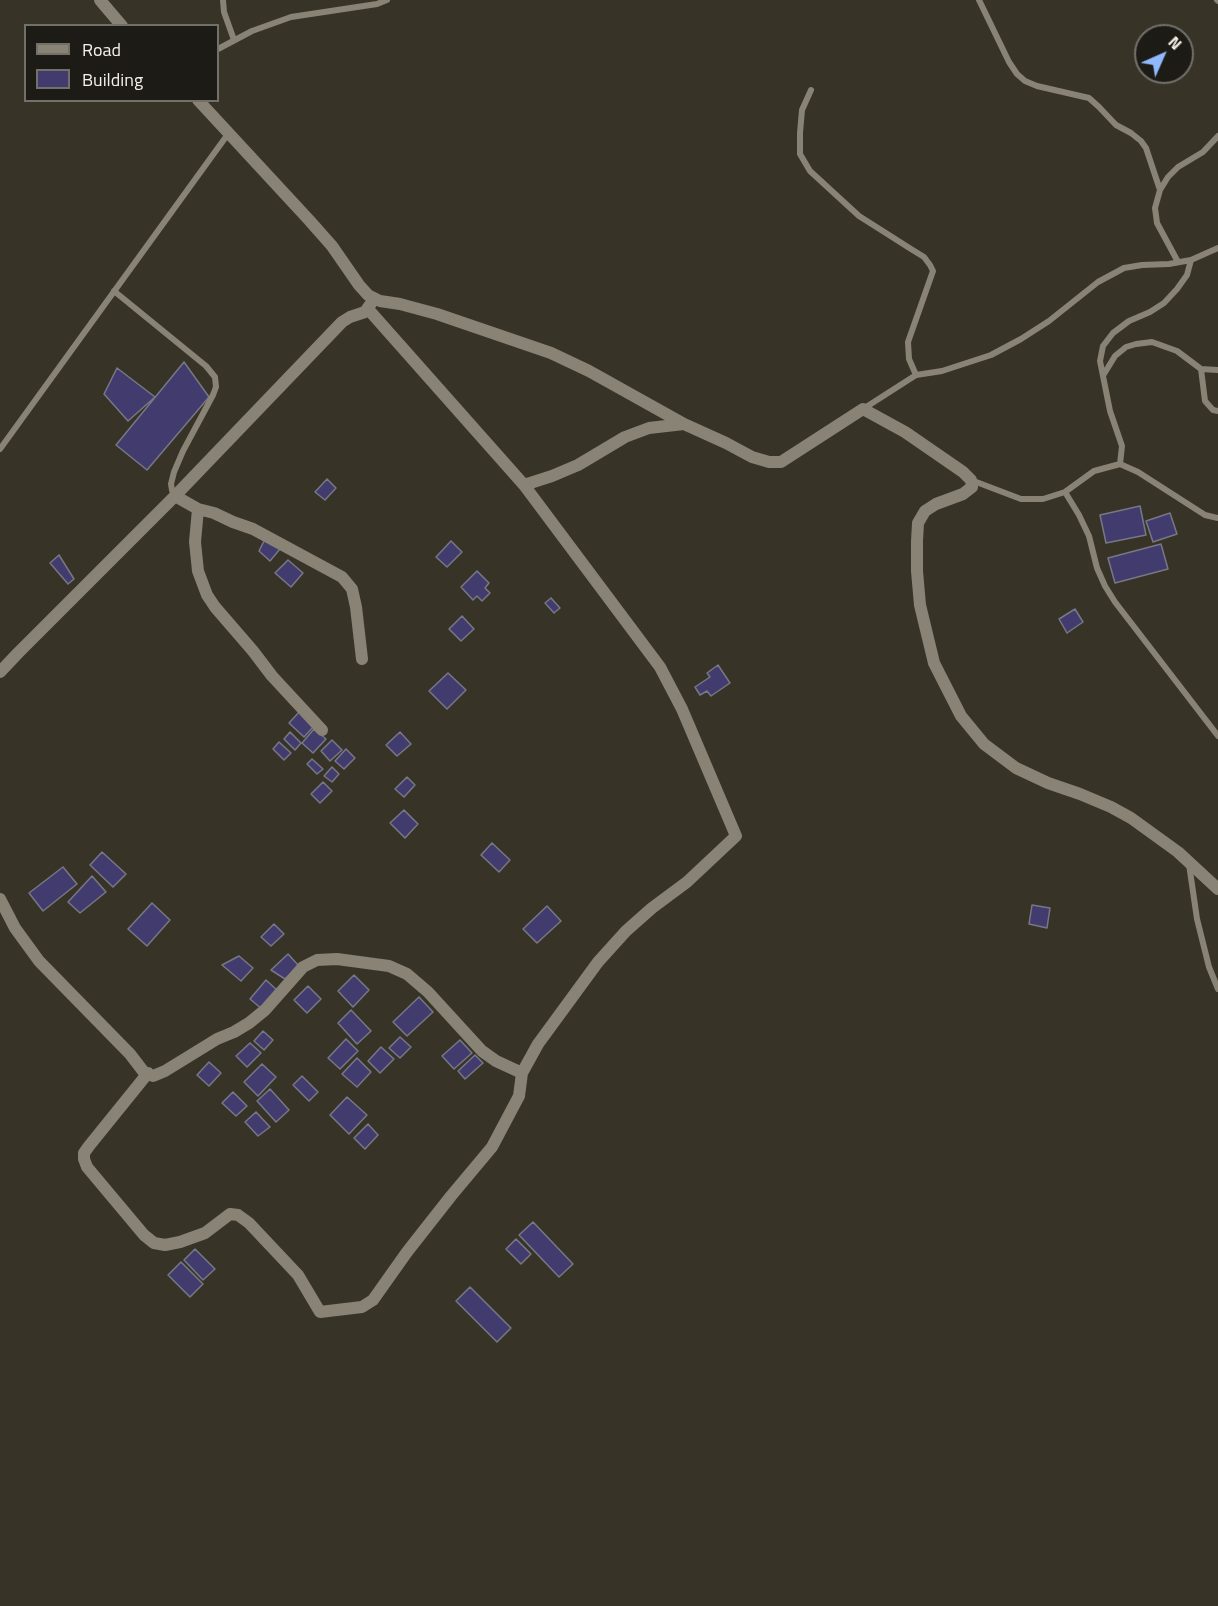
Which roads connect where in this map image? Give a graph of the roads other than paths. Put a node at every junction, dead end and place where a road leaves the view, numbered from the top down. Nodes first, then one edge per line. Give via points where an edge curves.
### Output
1 (100, 0) edge
2 (223, 0) edge
3 (387, 0) edge
4 (979, 0) edge
5 (120, 24) edge
6 (234, 40) junction
7 (219, 48) edge
8 (811, 90) dead end
9 (200, 102) edge
10 (228, 134) junction
11 (1218, 136) edge
12 (1161, 190) junction
13 (1218, 248) edge
14 (1191, 260) junction
15 (1178, 262) junction
16 (114, 291) junction
17 (371, 303) junction
18 (1201, 369) junction
19 (1218, 370) edge
20 (1104, 374) junction
21 (916, 375) junction
22 (863, 409) junction
23 (1218, 411) edge
24 (684, 424) junction
25 (0, 449) edge
26 (1120, 464) junction
27 (971, 480) junction
28 (524, 485) junction
29 (1065, 492) junction
30 (175, 496) junction
31 (198, 508) junction
32 (1218, 518) edge
33 (362, 659) dead end
34 (0, 672) edge
35 (322, 730) dead end
36 (1218, 736) edge
37 (1188, 861) junction
38 (1218, 889) edge
39 (0, 899) edge
40 (1218, 989) edge
41 (148, 1073) junction
42 (522, 1073) junction

1 - 5 street
2 - 6 lane
3 - 6 lane via 291,17
4 - 12 lane via 1017,74 1037,86 1089,98 1109,120 1146,148
6 - 7 lane
8 - 21 lane via 802,110 800,133 800,154 810,171 859,216 924,257 933,272 908,342 909,359
9 - 10 street
10 - 16 lane
10 - 17 street via 332,246
11 - 12 lane via 1203,152 1178,167
12 - 15 lane via 1155,208 1157,223
13 - 14 lane
14 - 15 lane
14 - 20 lane via 1187,275 1164,303 1130,321 1103,346
15 - 21 lane via 1124,268 1098,282 1049,321 991,355
16 - 25 lane
16 - 30 lane via 215,377 216,387 174,472 171,484
17 - 24 street via 400,304 437,314 550,353
17 - 28 street
17 - 30 street via 365,312 342,322
18 - 19 lane
18 - 20 lane via 1177,351 1152,342 1126,347
18 - 23 lane via 1205,401
20 - 26 lane via 1110,411 1122,447
21 - 22 lane
22 - 24 street via 781,462 752,457
22 - 27 street via 905,432
24 - 28 street via 649,428 625,437 578,465
26 - 29 lane via 1094,471
26 - 32 lane via 1205,515
27 - 29 lane via 1021,499 1043,499
27 - 37 street via 972,487 963,494 925,512 918,523 917,541 920,605 934,663 961,716 984,744 1016,768 1111,807
28 - 42 street via 660,667 736,836 626,931 598,962 554,1020
29 - 36 lane via 1089,536 1097,568 1110,594
30 - 31 street
30 - 34 street
31 - 33 street via 254,529 342,577 352,589
31 - 35 street via 198,571 207,594 272,676
37 - 38 street
37 - 40 lane via 1197,919
39 - 41 street via 39,961
41 - 42 street via 153,1076 165,1071 249,1023 303,967 317,960 337,959 389,966 407,974 482,1051
41 - 42 street via 84,1153 87,1167 154,1243 180,1242 204,1233 230,1214 238,1215 298,1275 320,1312 362,1307 373,1300 436,1214 492,1147 519,1096

